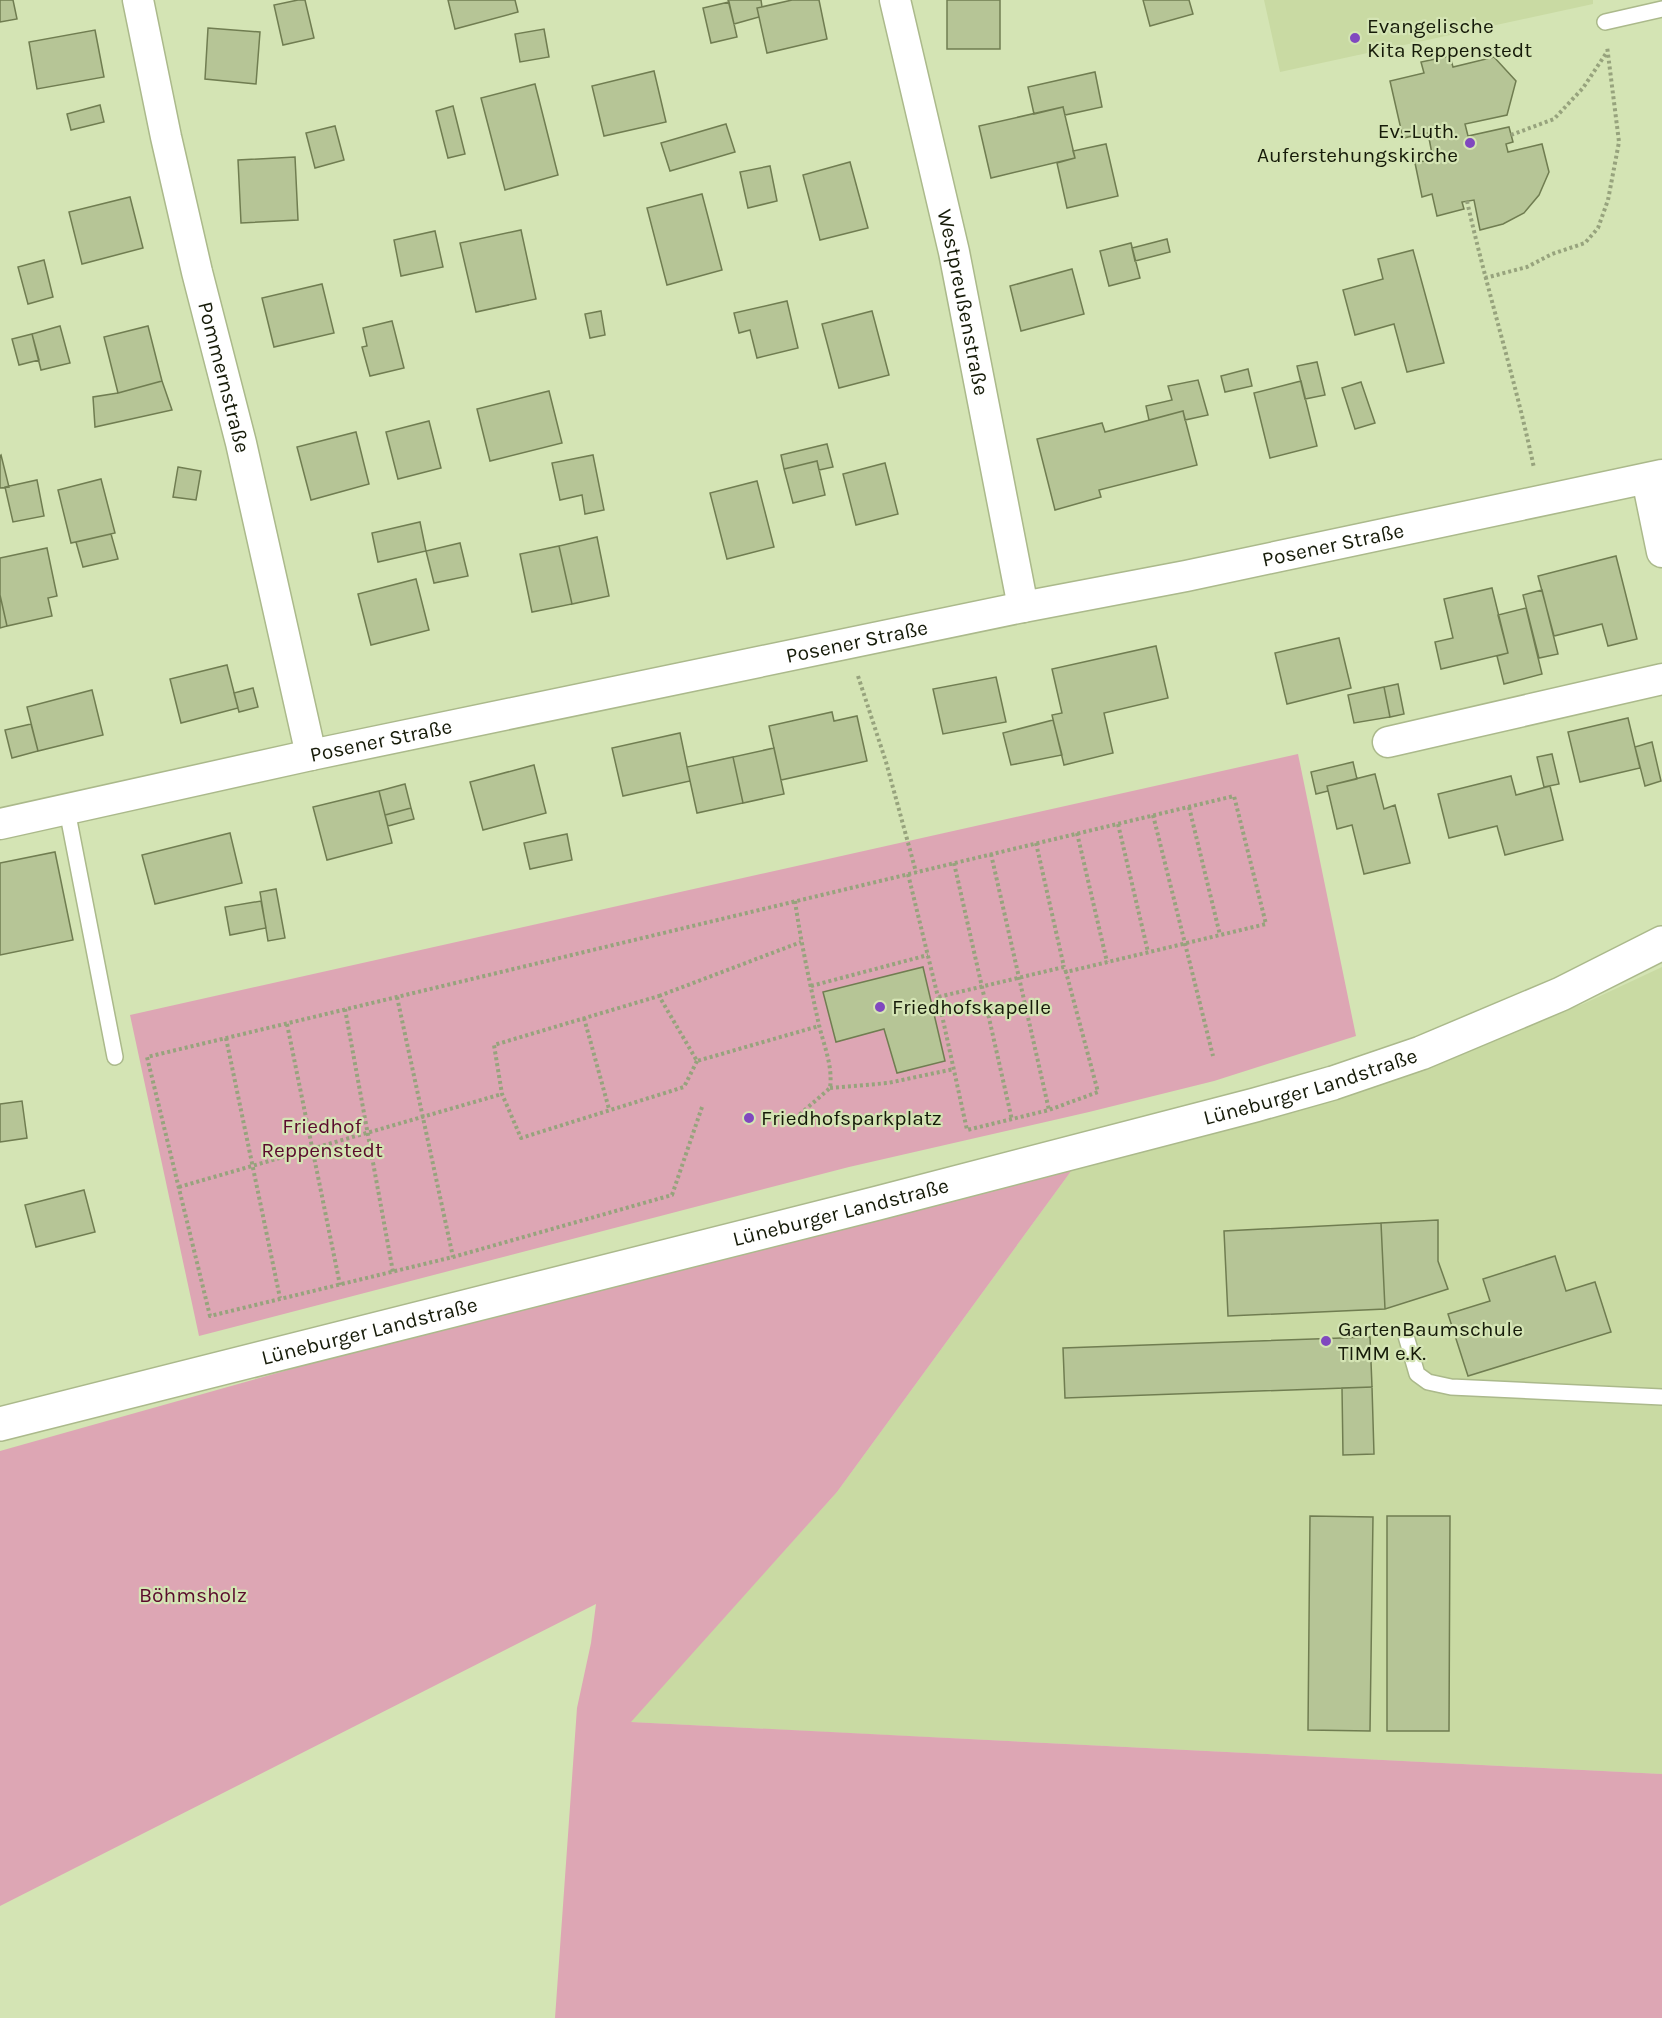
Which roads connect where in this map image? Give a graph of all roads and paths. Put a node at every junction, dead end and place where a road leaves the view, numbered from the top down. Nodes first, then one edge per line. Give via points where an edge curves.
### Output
1 (138, 0) edge
2 (895, 0) edge
3 (1662, 9) edge
4 (1605, 22) dead end
5 (1511, 135) dead end
6 (1467, 201) dead end
7 (1485, 278) junction
8 (1654, 477) edge
9 (1542, 502) junction
10 (1662, 552) edge
11 (1023, 607) junction
12 (847, 644) junction
13 (1662, 679) edge
14 (1388, 742) dead end
15 (311, 755) junction
16 (1190, 807) junction
17 (68, 810) junction
18 (1153, 815) junction
19 (0, 824) edge
20 (1118, 824) junction
21 (1077, 833) junction
22 (1036, 843) junction
23 (991, 854) junction
24 (954, 863) junction
25 (916, 872) junction
26 (908, 874) junction
27 (795, 902) junction
28 (1220, 935) junction
29 (801, 942) junction
30 (1186, 943) junction
31 (1662, 943) edge
32 (1148, 952) junction
33 (928, 955) junction
34 (1107, 962) junction
35 (1065, 969) junction
36 (1019, 978) junction
37 (812, 986) junction
38 (982, 986) junction
39 (659, 996) junction
40 (397, 997) junction
41 (938, 997) junction
42 (345, 1009) junction
43 (584, 1018) junction
44 (287, 1023) junction
45 (819, 1026) junction
46 (226, 1038) junction
47 (1213, 1056) dead end
48 (115, 1057) dead end
49 (697, 1061) junction
50 (954, 1069) junction
51 (830, 1088) junction
52 (502, 1094) junction
53 (702, 1107) dead end
54 (609, 1109) junction
55 (1049, 1110) junction
56 (799, 1116) dead end
57 (422, 1117) junction
58 (1012, 1120) junction
59 (368, 1133) junction
60 (312, 1149) junction
61 (252, 1167) junction
62 (179, 1187) junction
63 (453, 1257) junction
64 (393, 1272) junction
65 (339, 1285) junction
66 (280, 1299) junction
67 (1406, 1336) dead end
68 (1662, 1397) edge
69 (0, 1424) edge

1 - 15 street, Pommernstraße via 197,272 241,443
2 - 11 street, Westpreußenstraße via 954,252
3 - 4 lane
5 - 7 path via 1554,119 1583,88 1607,52 1619,142 1608,200 1598,228 1585,243 1527,267
6 - 7 path
7 - 9 path
8 - 9 street, Posener Straße
8 - 10 street, Posener Straße
9 - 11 street, Posener Straße
11 - 12 street, Posener Straße
12 - 15 street, Posener Straße
12 - 25 path via 886,762
13 - 14 street
15 - 17 street, Posener Straße
16 - 18 path
16 - 28 path
16 - 28 path via 1234,796 1266,924
17 - 19 street, Posener Straße
17 - 48 lane
18 - 20 path
18 - 30 path
20 - 21 path
20 - 32 path
21 - 22 path
21 - 34 path
22 - 23 path
22 - 35 path
23 - 24 path
23 - 36 path
24 - 25 path
24 - 38 path
25 - 26 path
26 - 27 path
26 - 33 path
27 - 29 path
27 - 40 path
28 - 30 path
29 - 37 path
29 - 39 path
30 - 32 path
30 - 47 path
31 - 69 main road, Lüneburger Landstraße via 1561,994 1431,1048 1311,1089 890,1200
32 - 34 path
33 - 37 path
33 - 41 path
34 - 35 path
35 - 36 path
35 - 55 path via 1098,1092
36 - 38 path
36 - 55 path
37 - 45 path
38 - 41 path
38 - 58 path
39 - 43 path
39 - 49 path
40 - 42 path
40 - 57 path
41 - 50 path
42 - 44 path
42 - 59 path
43 - 52 path via 494,1046
43 - 54 path
44 - 46 path
44 - 60 path
45 - 49 path
45 - 51 path via 832,1073
46 - 61 path
46 - 62 path via 147,1057
49 - 54 path via 684,1086
50 - 51 path via 888,1083
50 - 58 path via 967,1130
51 - 56 path
52 - 54 path via 521,1138
52 - 57 path
53 - 63 path via 672,1195
55 - 58 path
57 - 59 path
57 - 63 path
59 - 60 path
59 - 64 path
60 - 61 path
60 - 65 path
61 - 62 path
61 - 66 path
62 - 66 path via 210,1316
63 - 64 path
64 - 65 path
65 - 66 path
67 - 68 lane via 1417,1374 1428,1382 1451,1387

